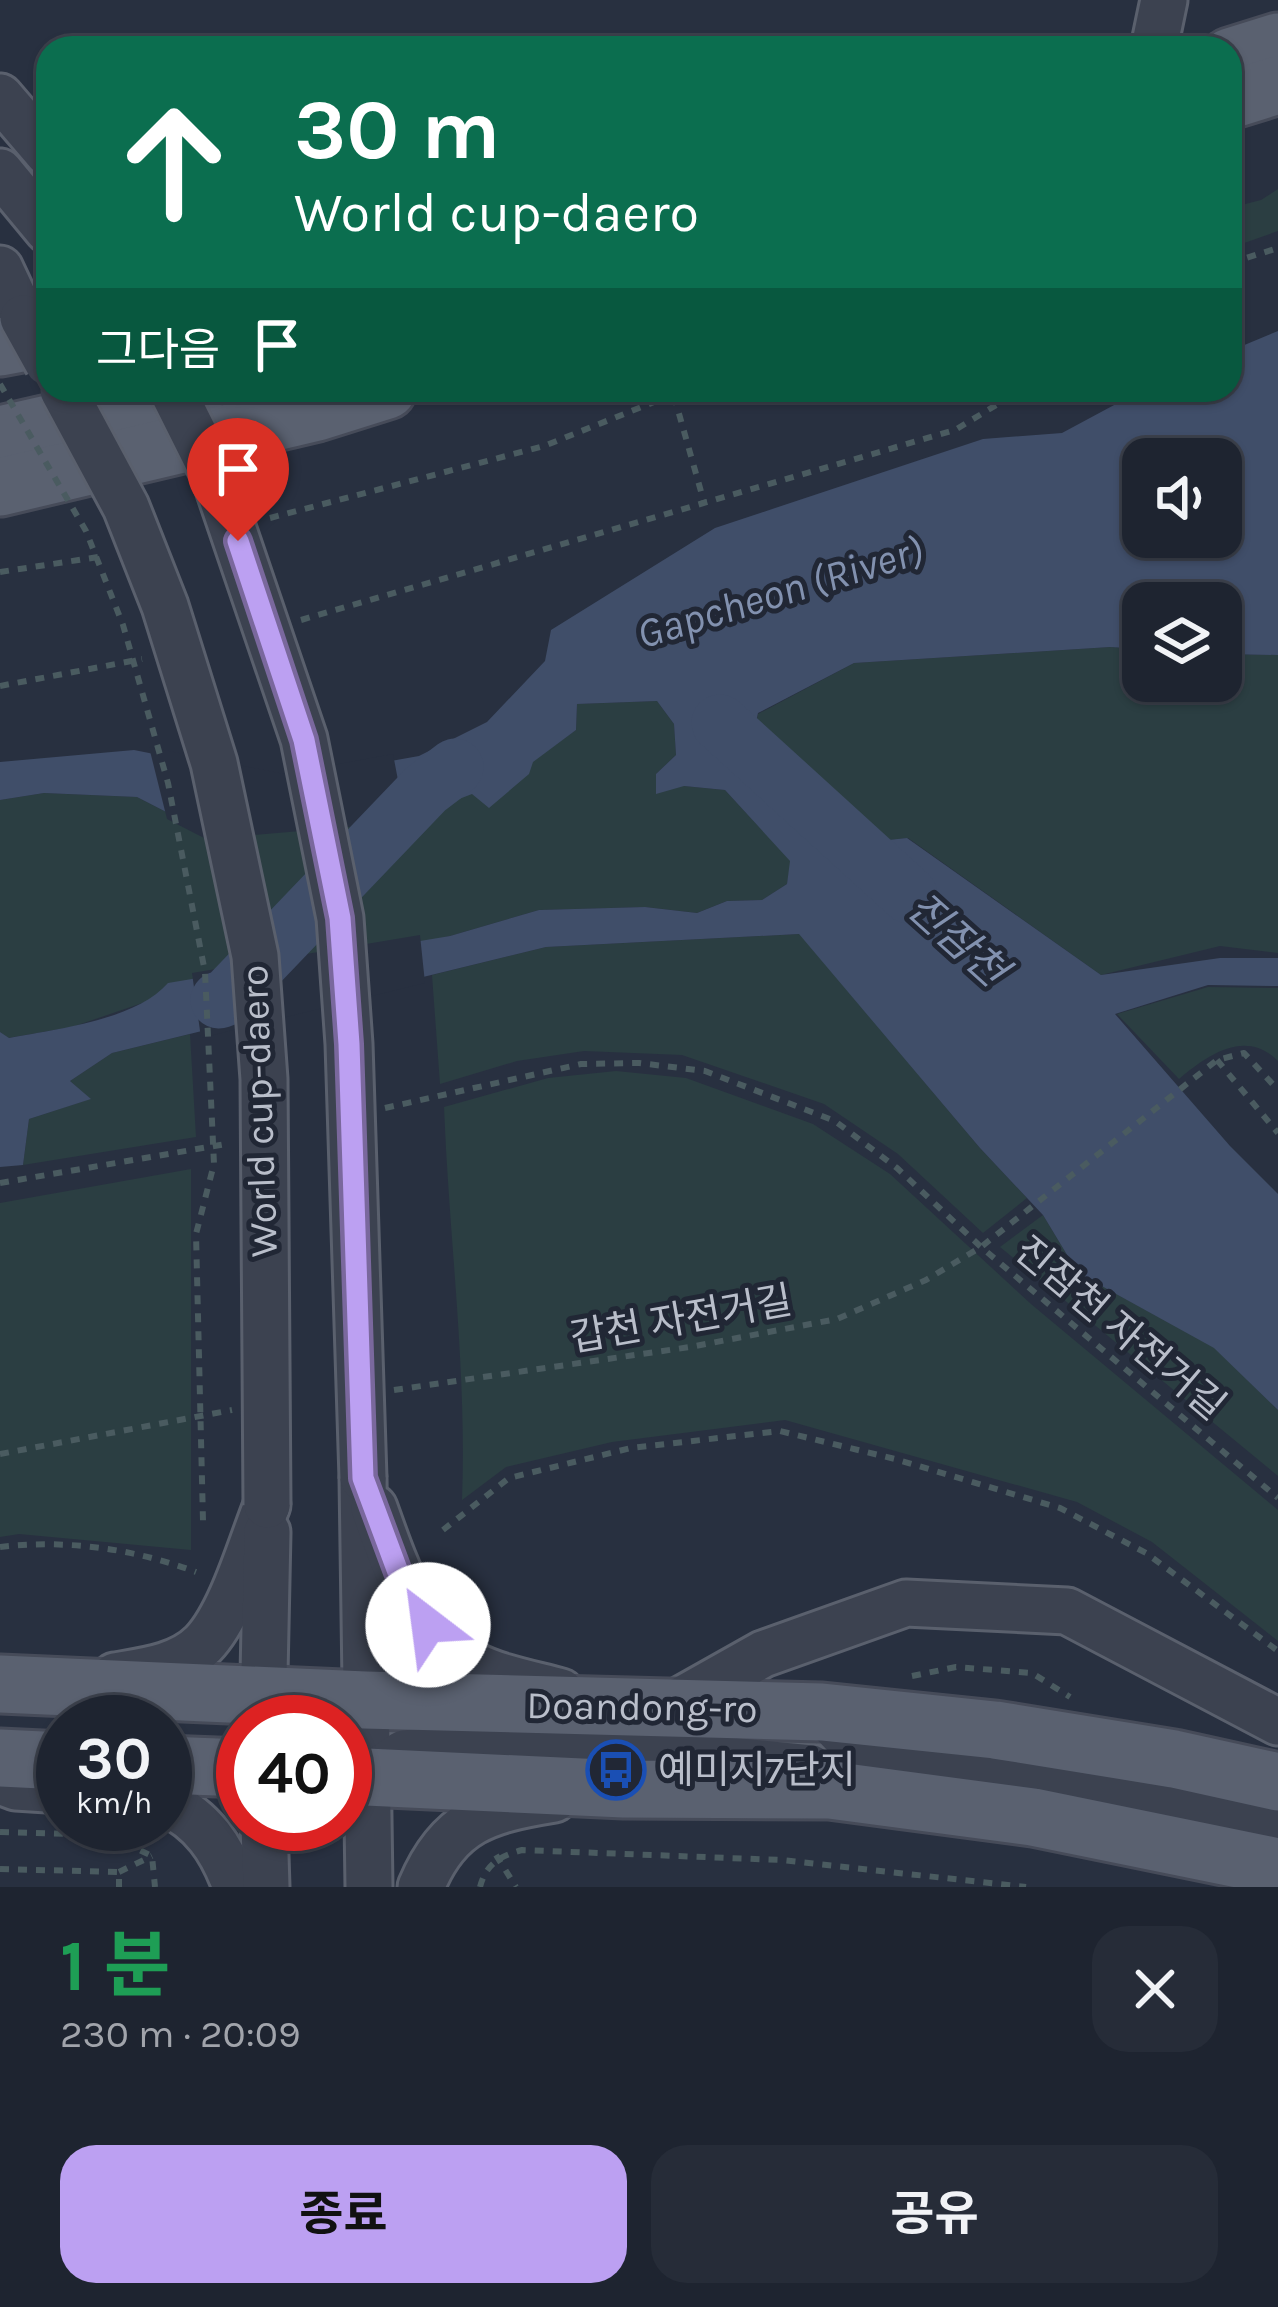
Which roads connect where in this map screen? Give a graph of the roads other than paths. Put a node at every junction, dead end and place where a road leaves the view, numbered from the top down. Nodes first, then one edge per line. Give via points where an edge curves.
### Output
1 (1164, 0) edge
2 (1156, 36) edge
3 (1278, 42) edge
4 (1242, 53) edge
5 (1278, 85) edge
6 (1242, 96) edge
7 (0, 97) edge
8 (36, 139) edge
9 (0, 172) edge
10 (36, 216) edge
11 (0, 269) edge
12 (18, 324) edge
13 (36, 393) edge
14 (0, 400) edge
15 (69, 402) edge
16 (145, 402) edge
17 (178, 402) edge
18 (349, 402) edge
19 (0, 435) edge
20 (0, 487) edge
21 (363, 1478) junction
22 (267, 1505) junction
23 (0, 1684) edge
24 (56, 1684) junction
25 (263, 1695) edge
26 (365, 1695) edge
27 (372, 1700) edge
28 (216, 1703) edge
29 (610, 1707) junction
30 (667, 1708) junction
31 (822, 1712) junction
32 (1278, 1722) edge
33 (0, 1758) edge
34 (36, 1760) edge
35 (372, 1769) edge
36 (372, 1778) edge
37 (0, 1781) edge
38 (1278, 1782) edge
39 (36, 1788) edge
40 (624, 1789) junction
41 (192, 1820) edge
42 (1278, 1824) edge
43 (1142, 1841) junction
44 (265, 1851) edge
45 (365, 1851) edge
46 (1278, 1867) edge
47 (236, 1887) edge
48 (266, 1887) edge
49 (369, 1887) edge
50 (421, 1887) edge

1 - 2 street
3 - 4 main road
5 - 6 main road
7 - 8 street
9 - 10 street
11 - 12 street
13 - 14 main road
15 - 22 street, World cup-daero, bridge via 126,507 165,606 214,764 255,956 264,1079
16 - 19 main road
17 - 21 street, bridge via 214,474 304,740 340,918
18 - 20 main road
21 - 26 street
21 - 29 street via 398,1572 451,1651 475,1666
22 - 24 street via 203,1644 147,1671
22 - 25 street, World cup-daero
23 - 24 main road, Doandong-ro
24 - 28 main road, Doandong-ro
27 - 29 main road, Doandong-ro
29 - 30 main road, Doandong-ro
30 - 31 main road, Doandong-ro
30 - 32 street via 763,1654 906,1603 1067,1611
31 - 38 main road, Doandong-ro via 995,1730
31 - 42 street via 859,1751
33 - 34 main road
35 - 43 street via 404,1753 452,1749 668,1754 1052,1801
36 - 40 main road, Doandong-ro
37 - 39 street
40 - 43 main road, Doandong-ro via 830,1790 1034,1817
40 - 50 street via 478,1816 451,1835
41 - 47 street via 206,1829
43 - 46 main road, Doandong-ro
44 - 48 street
45 - 49 street

